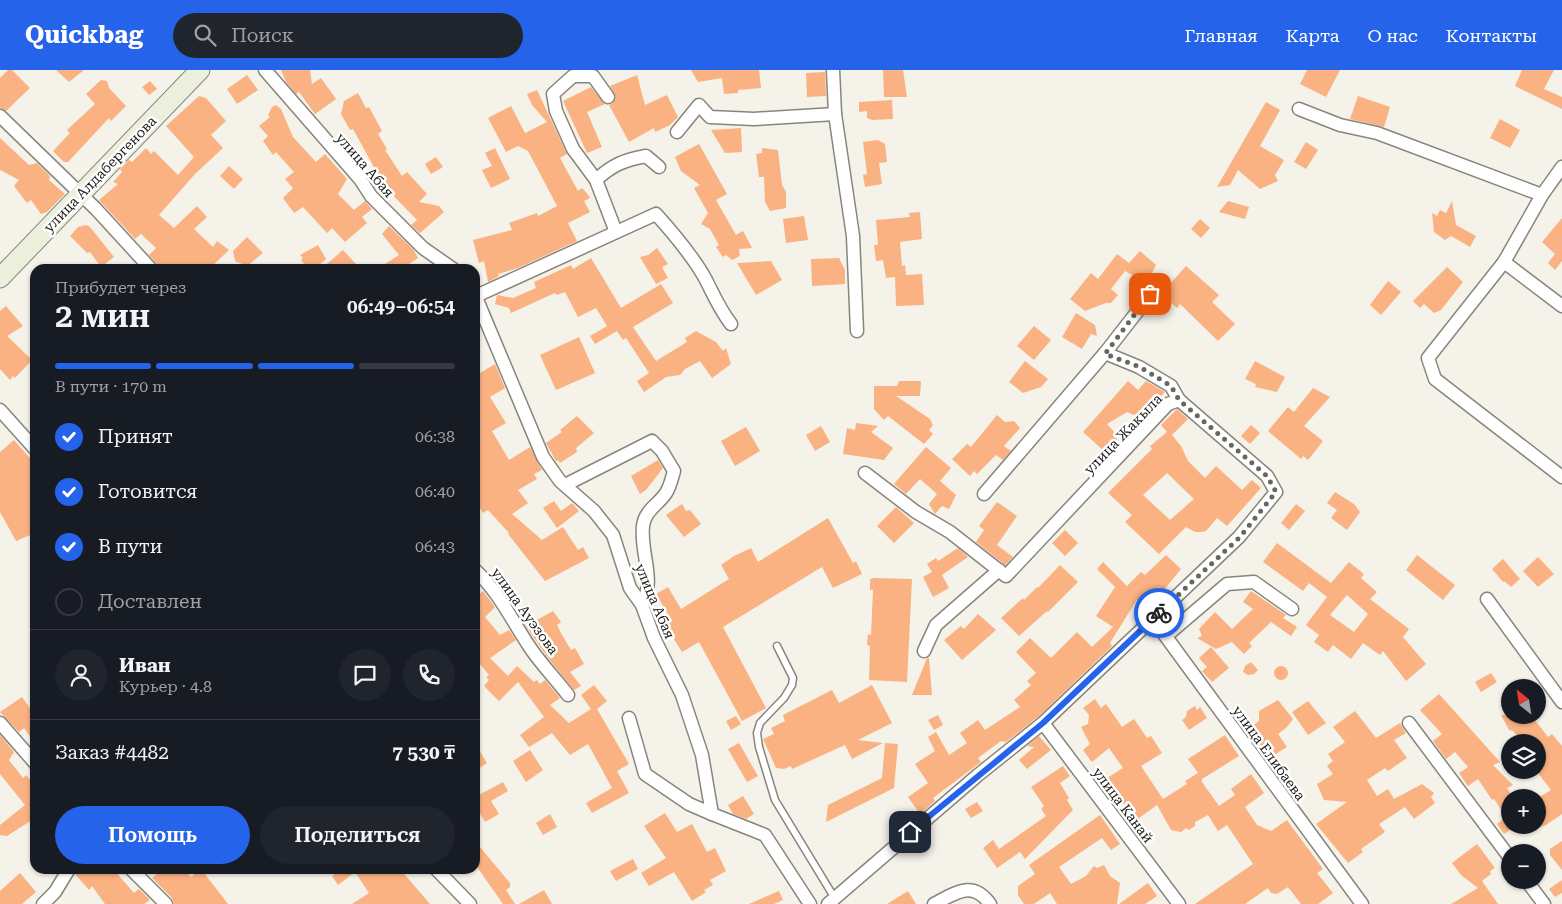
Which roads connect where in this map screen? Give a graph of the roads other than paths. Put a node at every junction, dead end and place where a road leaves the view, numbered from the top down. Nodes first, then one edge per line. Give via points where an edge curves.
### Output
1 (200, 70) edge
2 (265, 70) edge
3 (833, 70) edge
4 (608, 97) dead end
5 (1299, 109) dead end
6 (835, 114) junction
7 (0, 116) edge
8 (677, 132) dead end
9 (660, 167) dead end
10 (1562, 167) edge
11 (596, 180) junction
12 (80, 193) junction
13 (1542, 195) junction
14 (616, 232) junction
15 (1504, 262) junction
16 (146, 264) edge
17 (446, 264) edge
18 (0, 278) edge
19 (480, 293) edge
20 (1150, 294) dead end
21 (480, 305) edge
22 (1562, 306) edge
23 (732, 324) dead end
24 (856, 331) dead end
25 (1105, 354) junction
26 (1179, 400) junction
27 (0, 410) edge
28 (30, 443) edge
29 (865, 473) dead end
30 (1562, 477) edge
31 (565, 485) junction
32 (984, 494) dead end
33 (999, 570) junction
34 (480, 575) edge
35 (1487, 599) dead end
36 (642, 605) junction
37 (1292, 609) dead end
38 (1153, 619) junction
39 (1166, 636) junction
40 (777, 646) dead end
41 (924, 651) dead end
42 (568, 695) dead end
43 (1562, 702) edge
44 (629, 718) dead end
45 (0, 723) edge
46 (1043, 723) junction
47 (1409, 723) dead end
48 (30, 757) edge
49 (712, 814) junction
50 (1501, 846) edge
51 (65, 874) edge
52 (136, 874) edge
53 (441, 874) edge
54 (1533, 889) edge
55 (831, 900) edge
56 (43, 904) edge
57 (166, 904) edge
58 (470, 904) edge
59 (810, 904) edge
60 (934, 904) edge
61 (990, 904) edge
62 (1179, 904) edge
63 (1362, 904) edge
64 (1544, 904) edge

1 - 12 main road, улица Алдабергенова
2 - 17 street, улица Абая via 360,179 371,196 423,248
3 - 6 street
4 - 11 street via 593,76 573,76 553,94 556,111 573,149
5 - 13 street via 1340,125 1377,133
6 - 8 street via 754,119 710,117 699,105
6 - 24 street via 852,236
7 - 12 street
9 - 11 street via 646,156 624,160 609,167
10 - 13 street
11 - 14 street
12 - 16 street
12 - 18 main road, улица Алдабергенова
13 - 15 street
14 - 19 street
14 - 23 street via 656,214 679,241 705,279 718,308
15 - 22 street
15 - 30 street via 1428,358 1435,379
20 - 25 street
21 - 31 street, улица Абая via 543,457
25 - 26 street via 1140,367 1171,386
25 - 32 street
26 - 33 street, улица Жакыла via 1168,404 1006,576
26 - 38 street, улица Жакыла via 1267,476 1276,492 1239,538
27 - 28 street
29 - 33 street
31 - 36 street, улица Абая via 594,511 613,535 630,588
31 - 36 street via 652,441 662,451 674,471 668,490 647,511 643,526 649,577 648,593
33 - 41 street via 936,625
34 - 42 street, улица Ауэзова via 513,616 529,646
35 - 43 street
36 - 49 street, улица Абая via 654,638 682,694 702,755
37 - 39 street via 1254,582 1227,584
38 - 39 street, улица Елибаева
38 - 46 street, улица Жакыла
39 - 63 street, улица Елибаева
40 - 55 lane via 793,678 792,685 760,723 757,733 759,747 775,800
44 - 49 street via 645,774 689,804
45 - 48 street
46 - 55 street, улица Жакыла
46 - 62 street, улица Канай
47 - 50 street
49 - 59 street via 765,835
51 - 56 street via 55,892
52 - 57 street
53 - 58 street
54 - 64 street
60 - 61 street via 970,889 982,892

